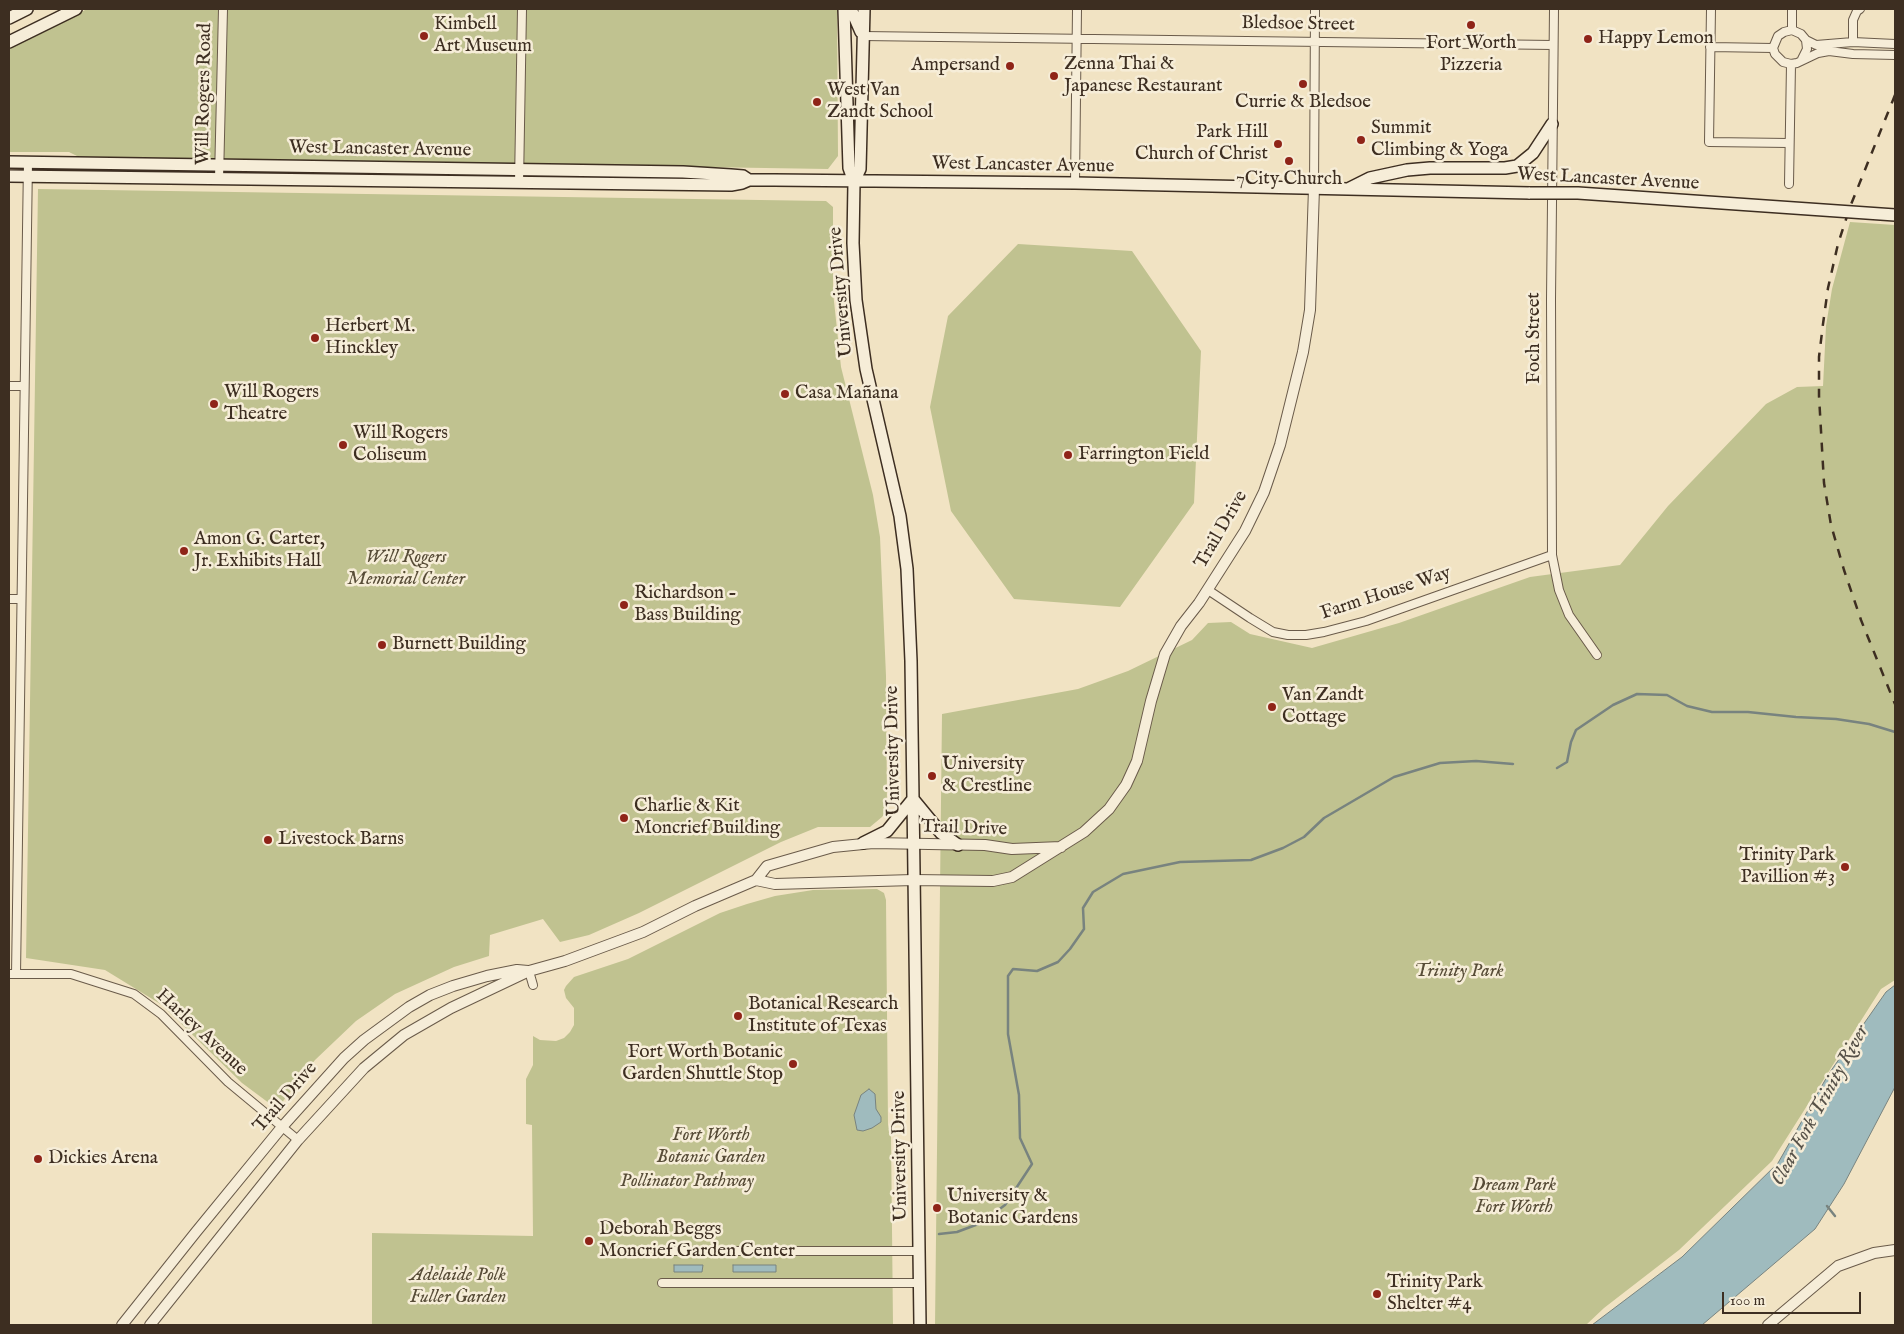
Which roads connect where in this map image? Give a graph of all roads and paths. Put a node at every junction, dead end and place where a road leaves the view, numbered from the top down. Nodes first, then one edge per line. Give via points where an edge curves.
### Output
1 (27, 9) edge
2 (223, 9) edge
3 (522, 9) edge
4 (844, 9) edge
5 (851, 9) edge
6 (864, 9) edge
7 (1077, 9) edge
8 (1315, 9) edge
9 (1554, 9) edge
10 (1711, 9) edge
11 (1792, 9) edge
12 (1860, 9) edge
13 (69, 10) edge
14 (9, 18) edge
15 (1792, 30) junction
16 (863, 36) junction
17 (1077, 38) junction
18 (1806, 40) junction
19 (9, 42) edge
20 (1314, 42) junction
21 (1853, 42) junction
22 (1553, 44) junction
23 (1895, 44) edge
24 (1710, 48) junction
25 (1774, 48) junction
26 (1895, 55) edge
27 (1802, 59) junction
28 (1792, 64) junction
29 (1552, 124) junction
30 (1789, 143) junction
31 (9, 162) edge
32 (28, 162) junction
33 (219, 165) junction
34 (519, 169) junction
35 (9, 176) edge
36 (28, 176) junction
37 (219, 179) junction
38 (749, 180) junction
39 (854, 182) junction
40 (518, 183) junction
41 (1075, 183) junction
42 (1789, 184) dead end
43 (1314, 188) junction
44 (1348, 189) junction
45 (1895, 215) edge
46 (9, 386) edge
47 (24, 386) junction
48 (1552, 555) junction
49 (1208, 590) junction
50 (9, 599) edge
51 (21, 599) junction
52 (1597, 655) dead end
53 (913, 800) junction
54 (863, 844) junction
55 (913, 844) junction
56 (958, 845) junction
57 (1061, 847) junction
58 (756, 880) junction
59 (913, 880) junction
60 (529, 971) junction
61 (12, 974) edge
62 (533, 985) dead end
63 (282, 1128) junction
64 (298, 1140) junction
65 (1895, 1250) edge
66 (662, 1251) dead end
67 (920, 1251) junction
68 (662, 1283) dead end
69 (920, 1283) junction
70 (122, 1325) edge
71 (150, 1325) edge
72 (920, 1325) edge
73 (1768, 1325) edge

1 - 14 main road
2 - 33 street, Will Rogers Road
3 - 34 street
4 - 39 main road, University Drive via 849,168
5 - 16 main road
6 - 16 main road, University Drive
7 - 17 street
8 - 20 street
9 - 22 street, Foch Street
10 - 24 street
11 - 15 street
12 - 21 street via 1853,20
13 - 19 main road
15 - 18 street
15 - 25 street via 1778,36
16 - 17 street, Bledsoe Street
16 - 39 main road, University Drive via 860,169
17 - 20 street, Bledsoe Street
17 - 41 street
18 - 21 street via 1816,46
18 - 27 street via 1807,49
20 - 22 street, Bledsoe Street
20 - 43 street
21 - 23 street
22 - 29 street, Foch Street
24 - 25 street
24 - 30 street via 1709,142
25 - 28 street via 1779,59
26 - 27 street via 1829,51
27 - 28 street
28 - 30 street
29 - 44 main road via 1533,152 1517,166 1407,170 1370,178
29 - 48 street, Foch Street
30 - 42 street
31 - 32 main road, West Lancaster Avenue
32 - 33 main road, West Lancaster Avenue
32 - 36 street
33 - 34 main road, West Lancaster Avenue
33 - 37 street, Will Rogers Road
34 - 38 main road, West Lancaster Avenue via 683,172 743,176
34 - 40 street
35 - 36 main road, West Lancaster Avenue
36 - 37 main road, West Lancaster Avenue
36 - 47 street
37 - 40 main road, West Lancaster Avenue
38 - 39 main road, West Lancaster Avenue
38 - 40 main road, West Lancaster Avenue via 731,185
39 - 41 main road, West Lancaster Avenue
39 - 53 main road, University Drive via 857,308 866,369 900,516 907,569
41 - 43 main road, West Lancaster Avenue
43 - 44 main road, West Lancaster Avenue
43 - 49 street, Trail Drive via 1310,310 1280,445 1264,492
44 - 45 main road, West Lancaster Avenue, bridge via 1578,193
46 - 47 street
47 - 51 street
48 - 49 street, Farm House Way via 1366,621 1306,635 1273,632
48 - 52 street, Foch Street via 1558,590 1569,615
49 - 57 street, Trail Drive via 1164,654 1137,761 1126,785 1109,809 1084,832
50 - 51 street
51 - 61 street
53 - 54 main road via 887,831
53 - 55 main road, University Drive
53 - 56 main road via 941,833
54 - 55 street, Trail Drive
54 - 58 street, Trail Drive via 833,846 767,866
55 - 56 street, Trail Drive
55 - 59 main road, University Drive
56 - 57 street, Trail Drive via 1035,849
57 - 59 street, Trail Drive via 1012,877 993,881
58 - 59 street, Trail Drive via 775,884
58 - 60 street, Trail Drive via 624,941
59 - 67 main road, University Drive
60 - 62 street
60 - 63 street, Trail Drive via 517,970 453,986 409,1008 344,1058
60 - 64 street, Trail Drive via 451,1008 404,1035 364,1068
61 - 63 street, Harley Avenue via 71,974 134,994 161,1014 228,1082
63 - 64 street, Harley Avenue
63 - 70 street, Trail Drive
64 - 71 street, Trail Drive
65 - 73 street via 1874,1253 1838,1266
66 - 67 street
67 - 69 main road, University Drive
68 - 69 street
69 - 72 main road, University Drive

